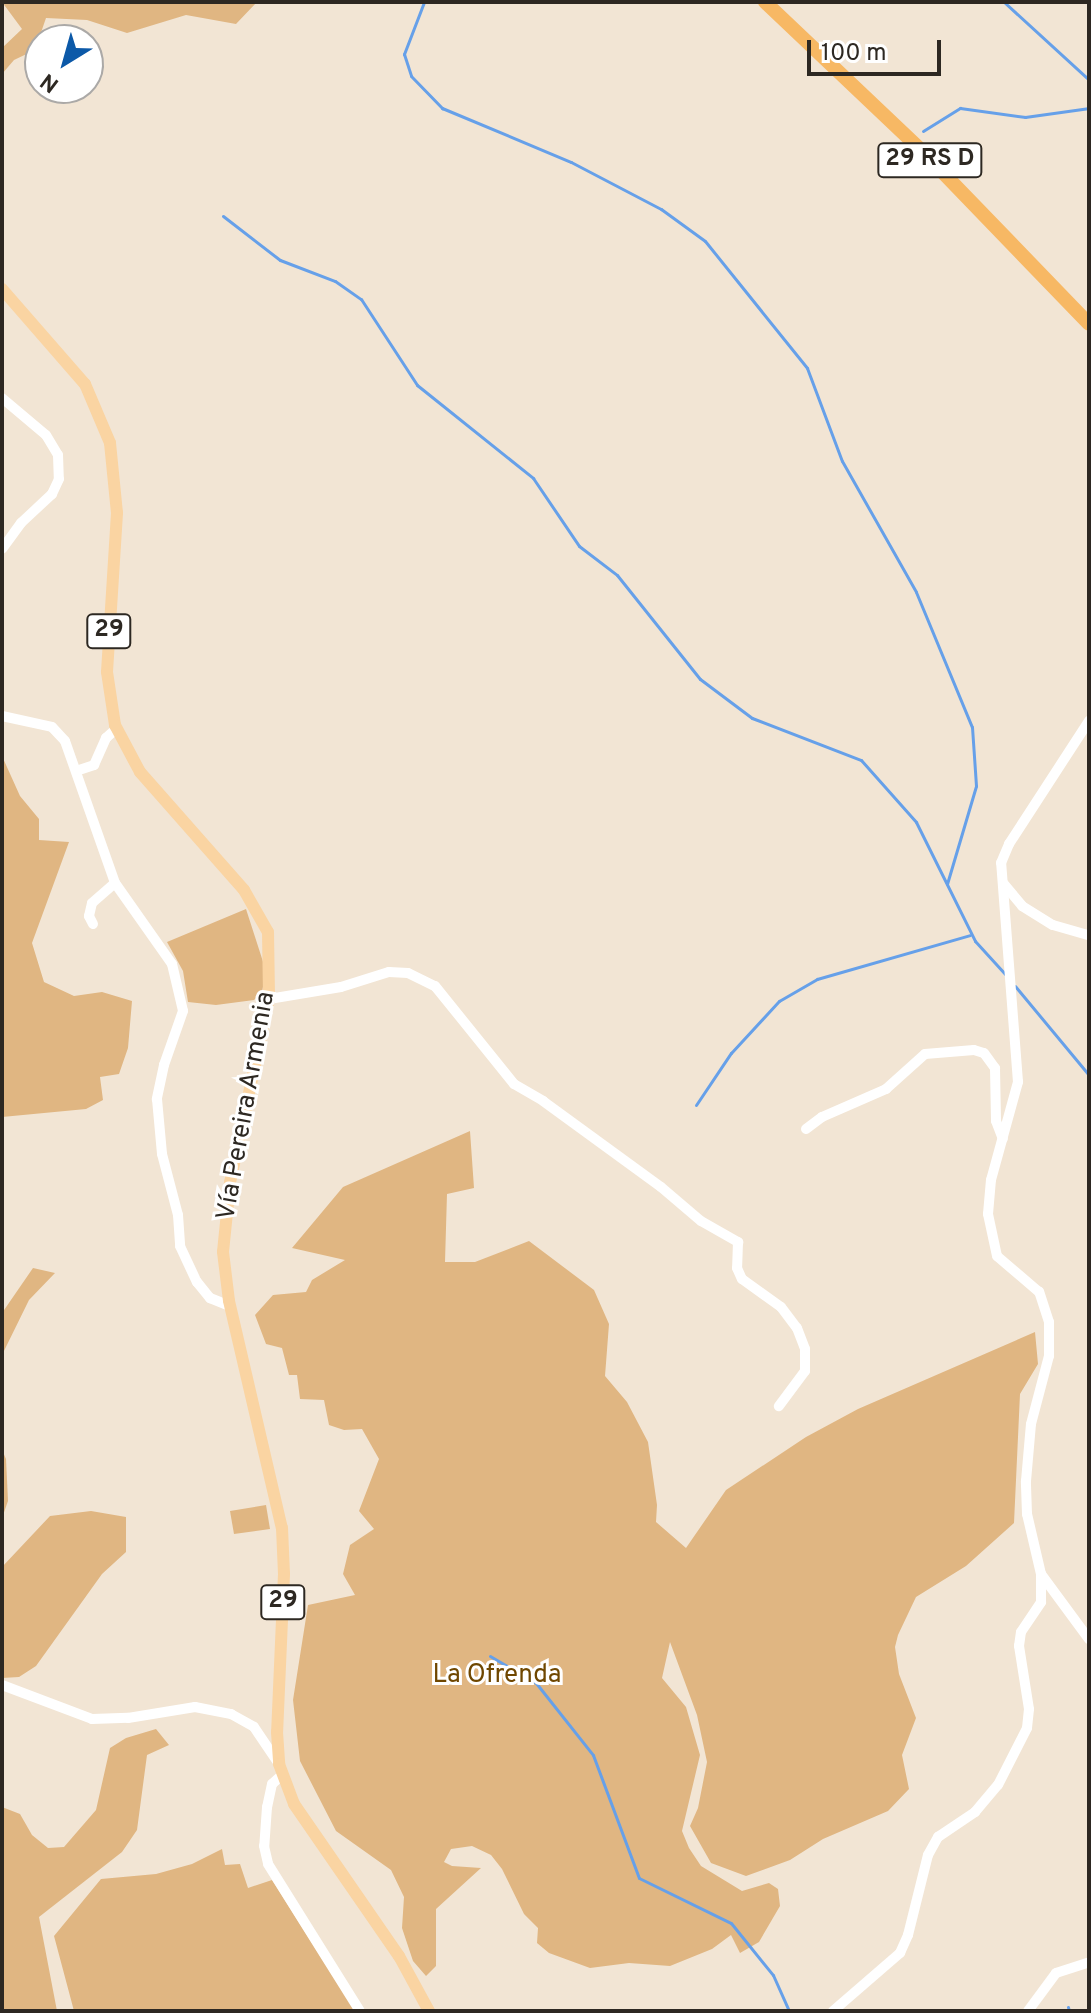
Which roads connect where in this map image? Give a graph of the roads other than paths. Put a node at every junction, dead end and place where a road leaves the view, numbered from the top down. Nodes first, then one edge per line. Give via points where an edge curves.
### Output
1 (765, 2) edge
2 (2, 289) edge
3 (1089, 324) edge
4 (2, 398) edge
5 (2, 549) edge
6 (2, 716) edge
7 (1089, 721) edge
8 (117, 728) junction
9 (79, 770) junction
10 (1002, 881) junction
11 (115, 883) junction
12 (93, 924) dead end
13 (1089, 935) edge
14 (269, 999) junction
15 (806, 1129) dead end
16 (1003, 1139) junction
17 (230, 1306) junction
18 (779, 1406) dead end
19 (1041, 1574) junction
20 (1089, 1639) edge
21 (2, 1685) edge
22 (281, 1769) junction
23 (1089, 1962) edge
24 (360, 2011) edge
25 (429, 2011) edge
26 (833, 2011) edge
27 (1028, 2011) edge

1 - 3 highway, 29 RS D via 922,151
2 - 8 main road, Vía Pereira Armenia / 29 via 85,384 110,443 117,513 107,672
4 - 5 street via 46,435 58,455 59,479 52,494 11,533
6 - 9 street via 52,727
7 - 10 street via 1009,844 1001,863
8 - 9 street via 106,738 94,765
8 - 14 main road, Vía Pereira Armenia / 29 via 148,783 259,910 270,944
9 - 11 street
10 - 13 street via 1022,906 1053,925
10 - 16 street via 1018,1050 1018,1082
11 - 12 street via 92,903
11 - 17 street via 172,964 183,1011 157,1099 162,1154 180,1246 210,1298
14 - 17 main road, Vía Pereira Armenia / 29 via 226,1212 223,1252
14 - 18 street via 341,987 389,972 408,973 435,986 514,1084 701,1221 738,1242 742,1279 781,1307 805,1349 805,1371
15 - 16 street via 886,1089 925,1054 974,1050 984,1053 995,1068 996,1121
16 - 19 street via 991,1180 991,1236 1007,1268 1039,1292 1049,1322 1049,1356 1031,1424 1026,1481 1027,1514
17 - 22 main road, Vía Pereira Armenia / 29 via 282,1528
19 - 20 street
19 - 26 street via 1041,1602 1021,1632 1019,1646 1027,1728 998,1785 975,1812 938,1837 900,1953
21 - 22 street via 92,1719 195,1707 231,1714 254,1727
22 - 24 street via 267,1807 268,1864
22 - 25 main road, Vía Pereira Armenia / 29 via 314,1837 399,1956
23 - 27 street via 1056,1973

